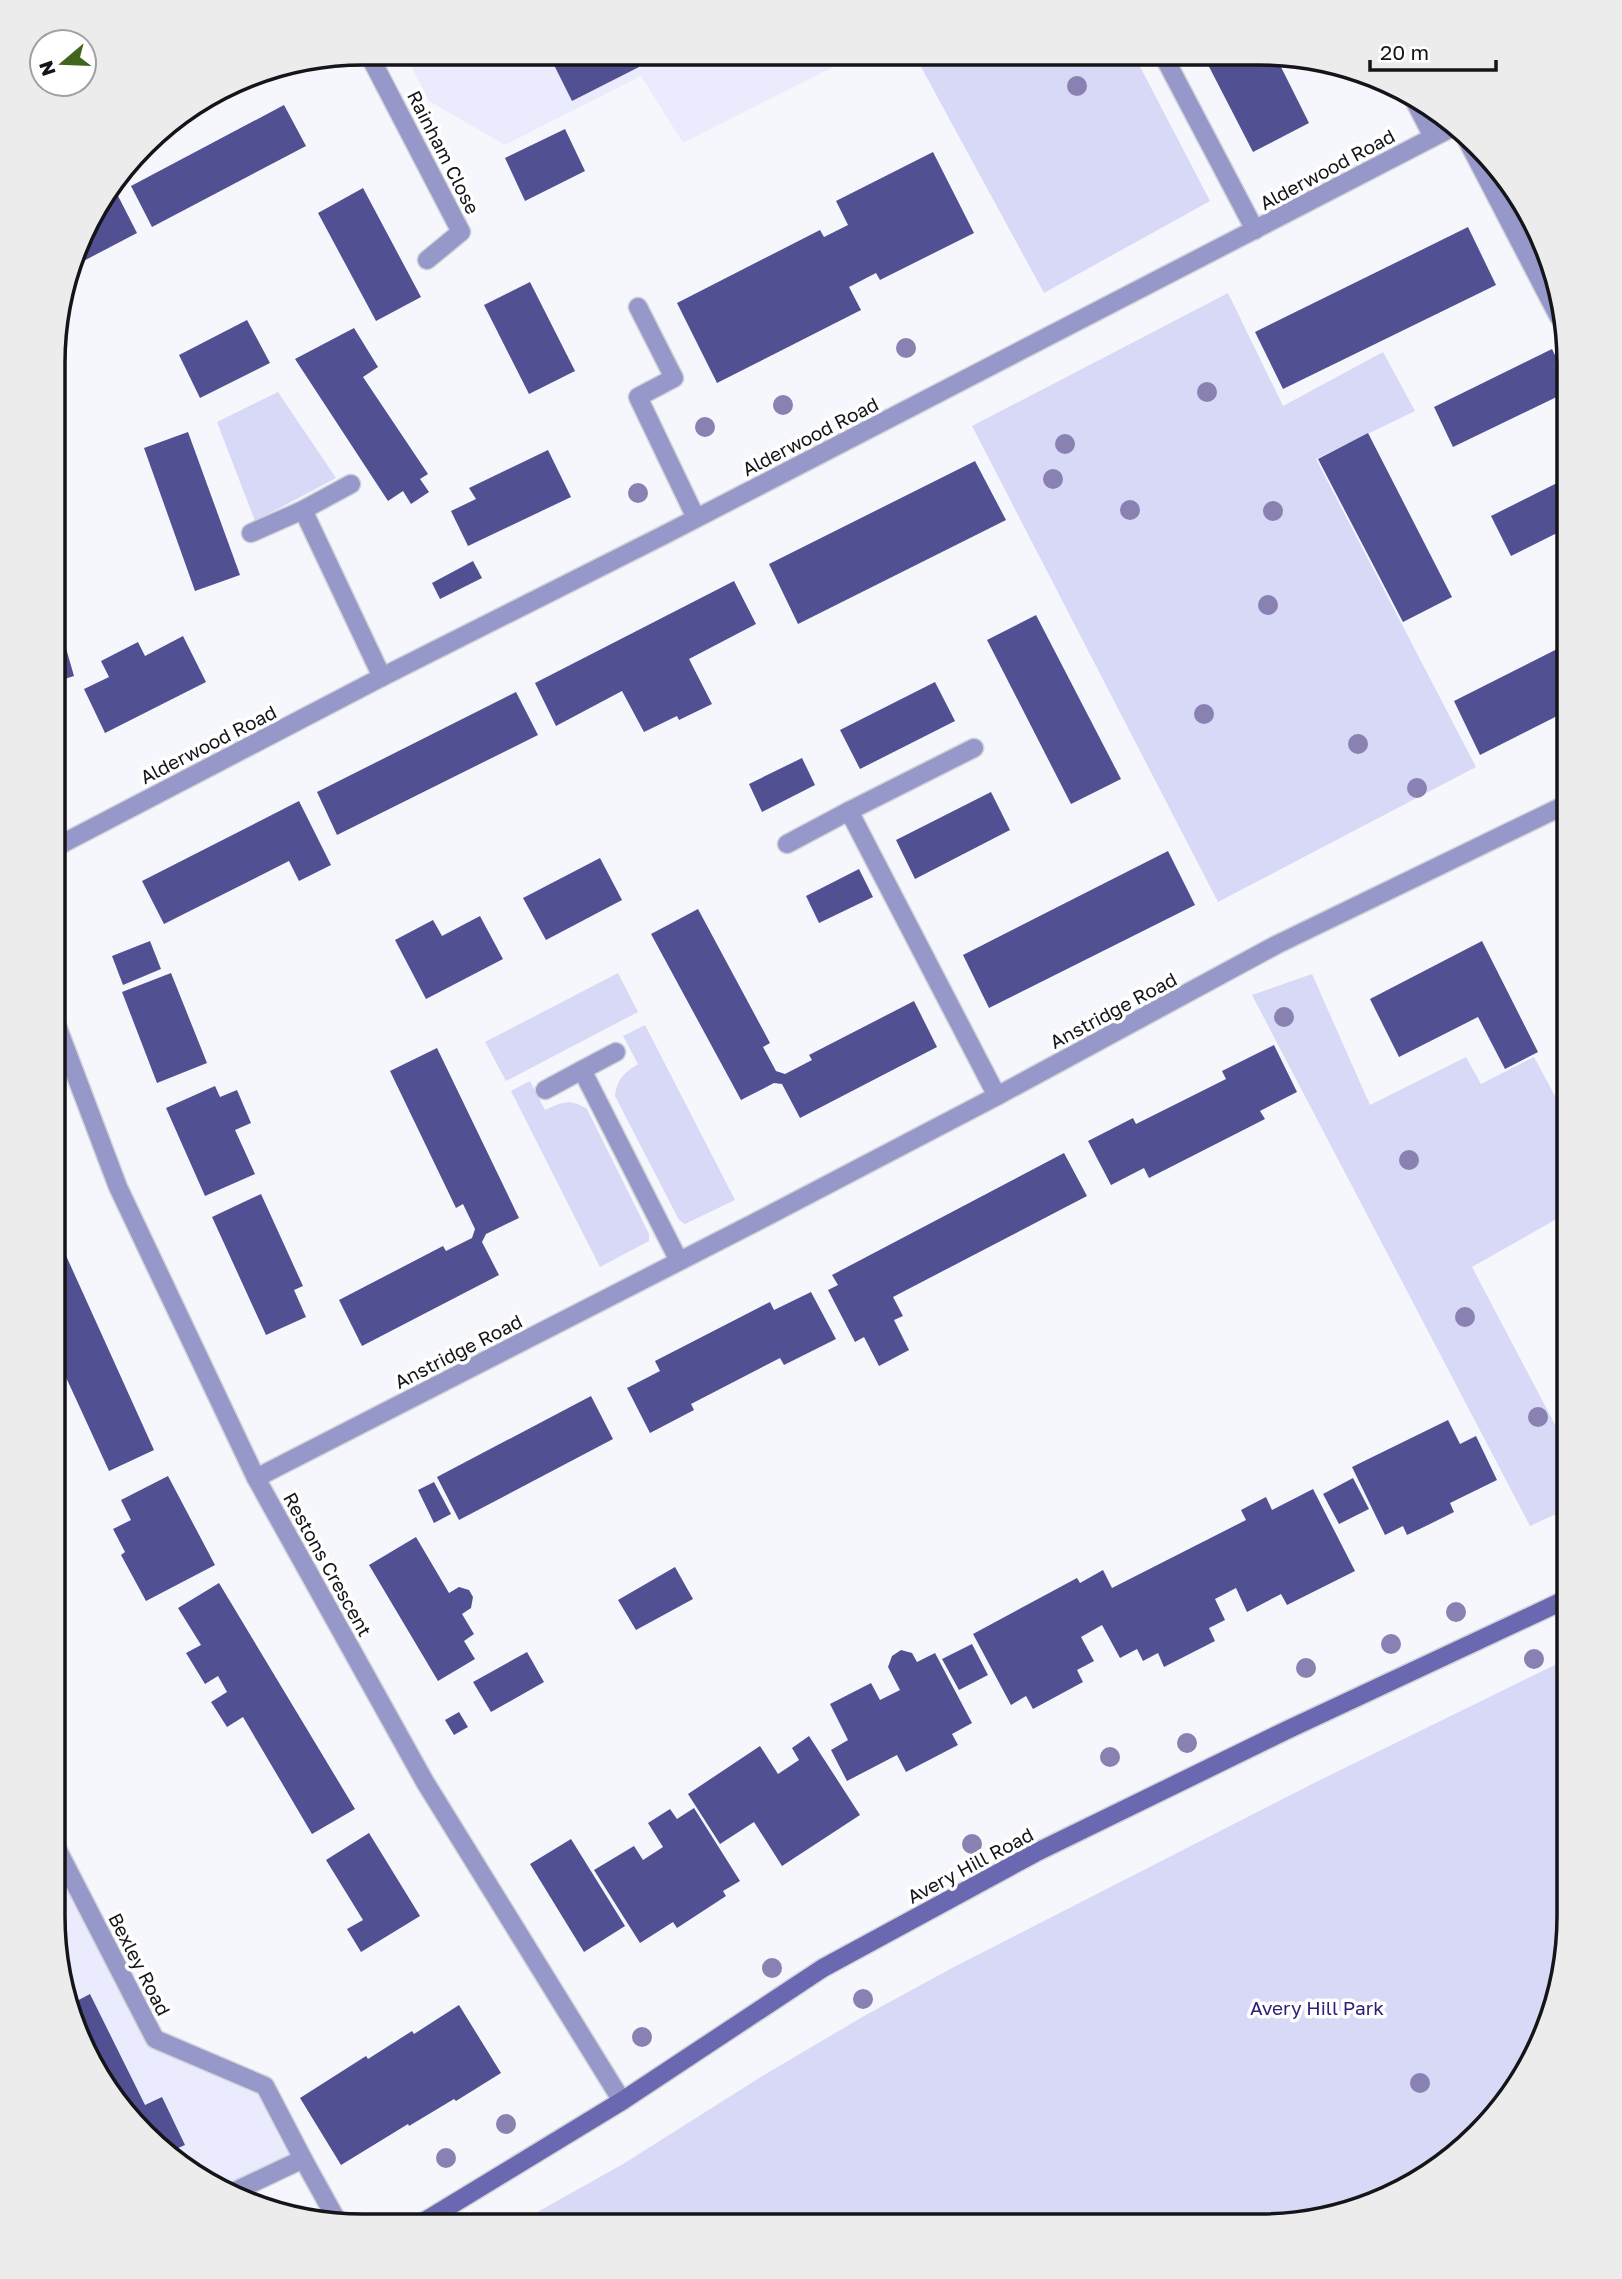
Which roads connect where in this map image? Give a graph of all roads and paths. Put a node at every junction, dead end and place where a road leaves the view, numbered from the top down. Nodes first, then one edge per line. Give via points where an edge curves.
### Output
1 (375, 65) edge
2 (1168, 65) edge
3 (1420, 112) edge
4 (1446, 131) edge
5 (1433, 137) junction
6 (1477, 160) edge
7 (1255, 230) junction
8 (426, 260) dead end
9 (1551, 302) edge
10 (638, 307) dead end
11 (351, 484) dead end
12 (303, 510) junction
13 (696, 518) junction
14 (251, 533) dead end
15 (382, 677) junction
16 (974, 748) dead end
17 (1557, 809) edge
18 (849, 811) junction
19 (65, 842) edge
20 (787, 844) dead end
21 (65, 1047) edge
22 (617, 1052) dead end
23 (582, 1070) junction
24 (545, 1090) dead end
25 (997, 1096) junction
26 (680, 1261) junction
27 (256, 1478) junction
28 (1557, 1604) edge
29 (65, 1864) edge
30 (622, 2101) junction
31 (303, 2159) junction
32 (241, 2188) edge
33 (333, 2213) edge
34 (438, 2214) edge

1 - 8 street, Rainham Close via 461,232
2 - 7 street, Alderwood Road
3 - 5 street
4 - 5 street, Alderwood Road
5 - 7 street, Alderwood Road
6 - 9 street
7 - 13 street, Alderwood Road
10 - 13 street via 674,378 638,397
11 - 12 street
12 - 14 street
12 - 15 street
13 - 15 street, Alderwood Road
15 - 19 street, Alderwood Road
16 - 18 street
17 - 25 street, Anstridge Road via 1276,945
18 - 20 street
18 - 25 street
21 - 27 street, Restons Crescent via 118,1187
22 - 23 street
23 - 24 street
23 - 26 street
25 - 26 street, Anstridge Road
26 - 27 street, Anstridge Road
27 - 30 street, Restons Crescent via 425,1782
28 - 30 main road, Avery Hill Road via 1035,1853 823,1968
29 - 31 street, Bexley Road via 155,2039 265,2085
30 - 34 main road, Avery Hill Road
31 - 32 street
31 - 33 street, Bexley Road

